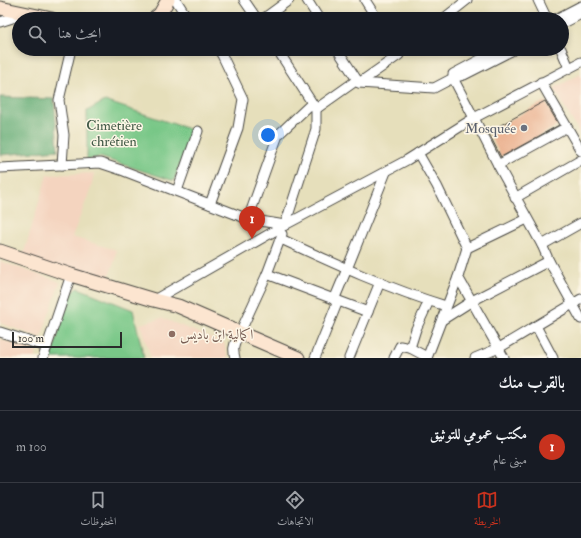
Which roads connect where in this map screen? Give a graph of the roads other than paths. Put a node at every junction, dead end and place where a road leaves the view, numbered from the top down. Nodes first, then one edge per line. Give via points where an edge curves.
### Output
1 (168, 0) edge
2 (176, 0) edge
3 (244, 0) edge
4 (289, 0) edge
5 (307, 0) edge
6 (365, 0) edge
7 (468, 0) edge
8 (538, 0) edge
9 (581, 6) edge
10 (0, 8) edge
11 (17, 12) edge
12 (161, 12) edge
13 (184, 12) edge
14 (252, 12) edge
15 (273, 12) edge
16 (315, 12) edge
17 (373, 12) edge
18 (452, 12) edge
19 (544, 12) edge
20 (569, 12) edge
21 (581, 14) edge
22 (12, 18) edge
23 (569, 20) edge
24 (0, 22) edge
25 (69, 56) edge
26 (222, 56) edge
27 (282, 56) edge
28 (342, 56) edge
29 (393, 56) edge
30 (487, 56) edge
31 (501, 56) edge
32 (564, 56) edge
33 (581, 62) edge
34 (569, 68) junction
35 (453, 78) junction
36 (358, 81) junction
37 (541, 82) junction
38 (314, 106) junction
39 (474, 118) junction
40 (567, 127) junction
41 (198, 131) dead end
42 (581, 151) edge
43 (418, 153) junction
44 (581, 160) edge
45 (62, 165) junction
46 (498, 165) junction
47 (0, 168) edge
48 (386, 172) junction
49 (177, 192) junction
50 (515, 198) junction
51 (210, 204) junction
52 (248, 219) junction
53 (527, 219) junction
54 (581, 223) edge
55 (284, 225) junction
56 (281, 239) junction
57 (542, 245) junction
58 (467, 248) junction
59 (0, 251) edge
60 (549, 261) junction
61 (347, 269) junction
62 (267, 274) junction
63 (71, 275) junction
64 (458, 278) junction
65 (380, 282) junction
66 (154, 300) junction
67 (336, 300) junction
68 (429, 301) junction
69 (472, 301) junction
70 (577, 302) edge
71 (446, 306) junction
72 (368, 312) junction
73 (581, 319) edge
74 (442, 320) junction
75 (536, 326) junction
76 (0, 332) edge
77 (239, 336) junction
78 (47, 347) junction
79 (410, 348) junction
80 (499, 348) junction
81 (43, 358) edge
82 (235, 358) edge
83 (280, 358) edge
84 (298, 358) edge
85 (315, 358) edge
86 (349, 358) edge
87 (394, 358) edge
88 (427, 358) edge
89 (475, 358) edge
90 (504, 358) edge
91 (553, 358) edge

1 - 12 main road
2 - 13 street
3 - 14 street
4 - 15 street
5 - 16 street
6 - 17 street
7 - 18 street
8 - 19 street
9 - 20 street
10 - 11 main road
21 - 23 street
22 - 24 street
25 - 45 street via 59,100 64,135
26 - 51 street via 243,99 238,128
27 - 38 street
28 - 36 street
29 - 36 street
30 - 35 street via 453,74
31 - 35 street
32 - 34 street
33 - 34 street
34 - 37 street
35 - 36 street via 434,88
35 - 39 street
36 - 38 street
37 - 39 street
37 - 40 street
38 - 52 street via 278,135
38 - 55 street via 316,129
39 - 43 street
39 - 46 street
40 - 42 street
40 - 46 street
41 - 49 street
43 - 48 street
43 - 58 street
44 - 50 street
45 - 47 street
45 - 49 street via 100,163
46 - 50 street
48 - 55 street
48 - 61 street
49 - 51 street
50 - 53 street
51 - 52 street
52 - 55 street
53 - 57 street
53 - 58 street
54 - 57 street
55 - 56 street
55 - 66 street
56 - 61 street
56 - 62 street
57 - 60 street
58 - 64 street
59 - 63 main road
60 - 69 street
60 - 70 street
61 - 65 street
61 - 67 street
62 - 67 street
62 - 77 street
63 - 66 main road
63 - 78 street
64 - 69 street
64 - 71 street
65 - 68 street
65 - 72 street
66 - 77 main road via 175,313
67 - 72 street
67 - 85 street
68 - 71 street
68 - 79 street
69 - 74 street
69 - 80 street
70 - 73 street
70 - 75 street
71 - 74 street
72 - 86 street
74 - 88 street
75 - 80 street
75 - 91 street
76 - 78 street
77 - 82 street via 234,344
77 - 83 main road
77 - 84 main road
78 - 81 street
79 - 87 street via 400,346
79 - 88 street
80 - 89 street
80 - 90 street

